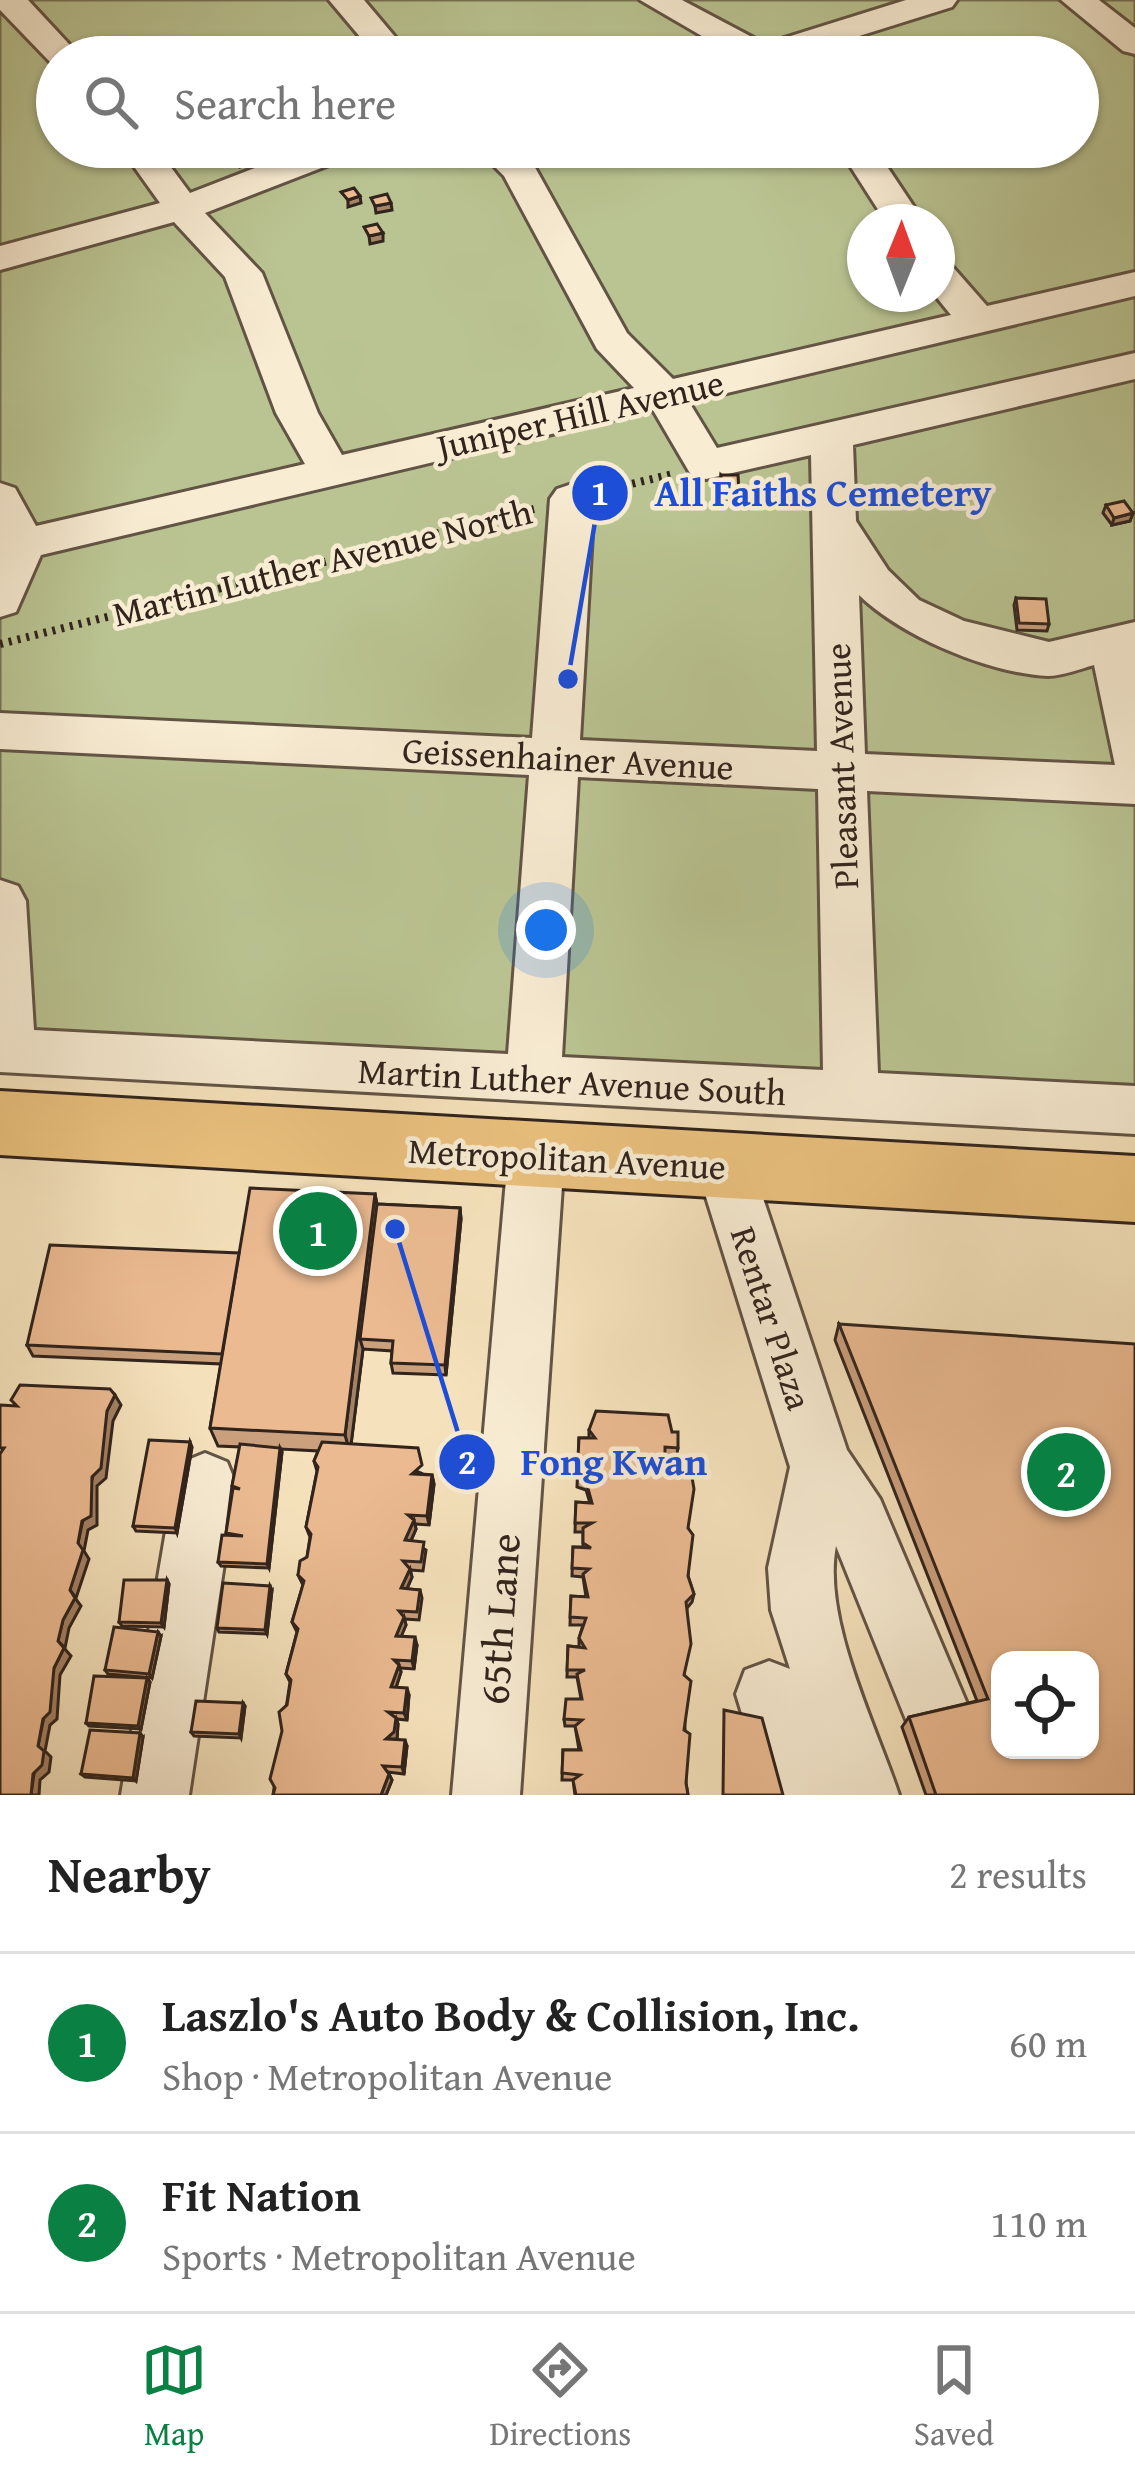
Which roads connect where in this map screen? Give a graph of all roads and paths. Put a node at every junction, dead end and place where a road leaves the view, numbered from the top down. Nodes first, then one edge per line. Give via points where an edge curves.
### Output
1 (10, 0) edge
2 (346, 0) edge
3 (657, 0) edge
4 (940, 0) edge
5 (1078, 0) edge
6 (44, 36) edge
7 (377, 36) edge
8 (719, 36) edge
9 (827, 36) edge
10 (1135, 44) edge
11 (153, 168) edge
12 (287, 168) edge
13 (517, 168) edge
14 (870, 168) edge
15 (893, 204) edge
16 (183, 208) junction
17 (0, 258) edge
18 (1135, 284) edge
19 (955, 294) edge
20 (978, 321) junction
21 (1135, 366) edge
22 (1135, 379) edge
23 (1071, 381) junction
24 (664, 394) junction
25 (832, 436) junction
26 (706, 465) junction
27 (331, 473) junction
28 (0, 498) edge
29 (572, 499) junction
30 (833, 520) junction
31 (25, 544) junction
32 (0, 602) edge
33 (1124, 642) edge
34 (0, 644) edge
35 (0, 731) edge
36 (555, 758) junction
37 (1135, 758) edge
38 (841, 771) junction
39 (1135, 785) edge
40 (0, 901) edge
41 (532, 1079) junction
42 (851, 1096) junction
43 (1135, 1110) edge
44 (0, 1123) edge
45 (536, 1157) junction
46 (725, 1168) junction
47 (1135, 1189) edge
48 (821, 1466) junction
49 (205, 1484) dead end
50 (769, 1694) dead end
51 (939, 1718) edge
52 (154, 1795) edge
53 (486, 1795) edge
54 (801, 1795) edge
55 (865, 1795) edge

1 - 6 street
2 - 7 street
3 - 8 street
4 - 9 street
5 - 10 street
11 - 16 street
12 - 16 street
13 - 24 street via 610,340
14 - 15 street
16 - 17 street
16 - 27 street via 243,273 297,413
18 - 20 street, Juniper Hill Avenue
19 - 20 street
20 - 24 street, Juniper Hill Avenue
21 - 23 street
22 - 23 street
23 - 25 street
24 - 26 street
24 - 27 street, Juniper Hill Avenue
25 - 26 street
25 - 30 street, Pleasant Avenue
26 - 29 path, Martin Luther Avenue North
27 - 31 street, Juniper Hill Avenue
28 - 31 street
29 - 34 path, Martin Luther Avenue North
29 - 36 street
30 - 33 street via 903,611 952,635 1049,658
30 - 38 street, Pleasant Avenue
31 - 32 street
33 - 37 street
35 - 36 street, Geissenhainer Avenue
36 - 38 street, Geissenhainer Avenue
36 - 41 street
38 - 39 street, Geissenhainer Avenue
38 - 42 street, Pleasant Avenue
40 - 41 street, Martin Luther Avenue South via 8,1052
41 - 42 street, Martin Luther Avenue South
42 - 43 street, Martin Luther Avenue South
44 - 45 main road, Metropolitan Avenue
45 - 46 main road, Metropolitan Avenue
45 - 53 street, 65th Lane
46 - 47 main road, Metropolitan Avenue
46 - 48 street, Rentar Plaza
48 - 51 street, Rentar Plaza via 859,1521
48 - 55 street, Rentar Plaza via 800,1568 804,1610
49 - 52 street
50 - 54 street

